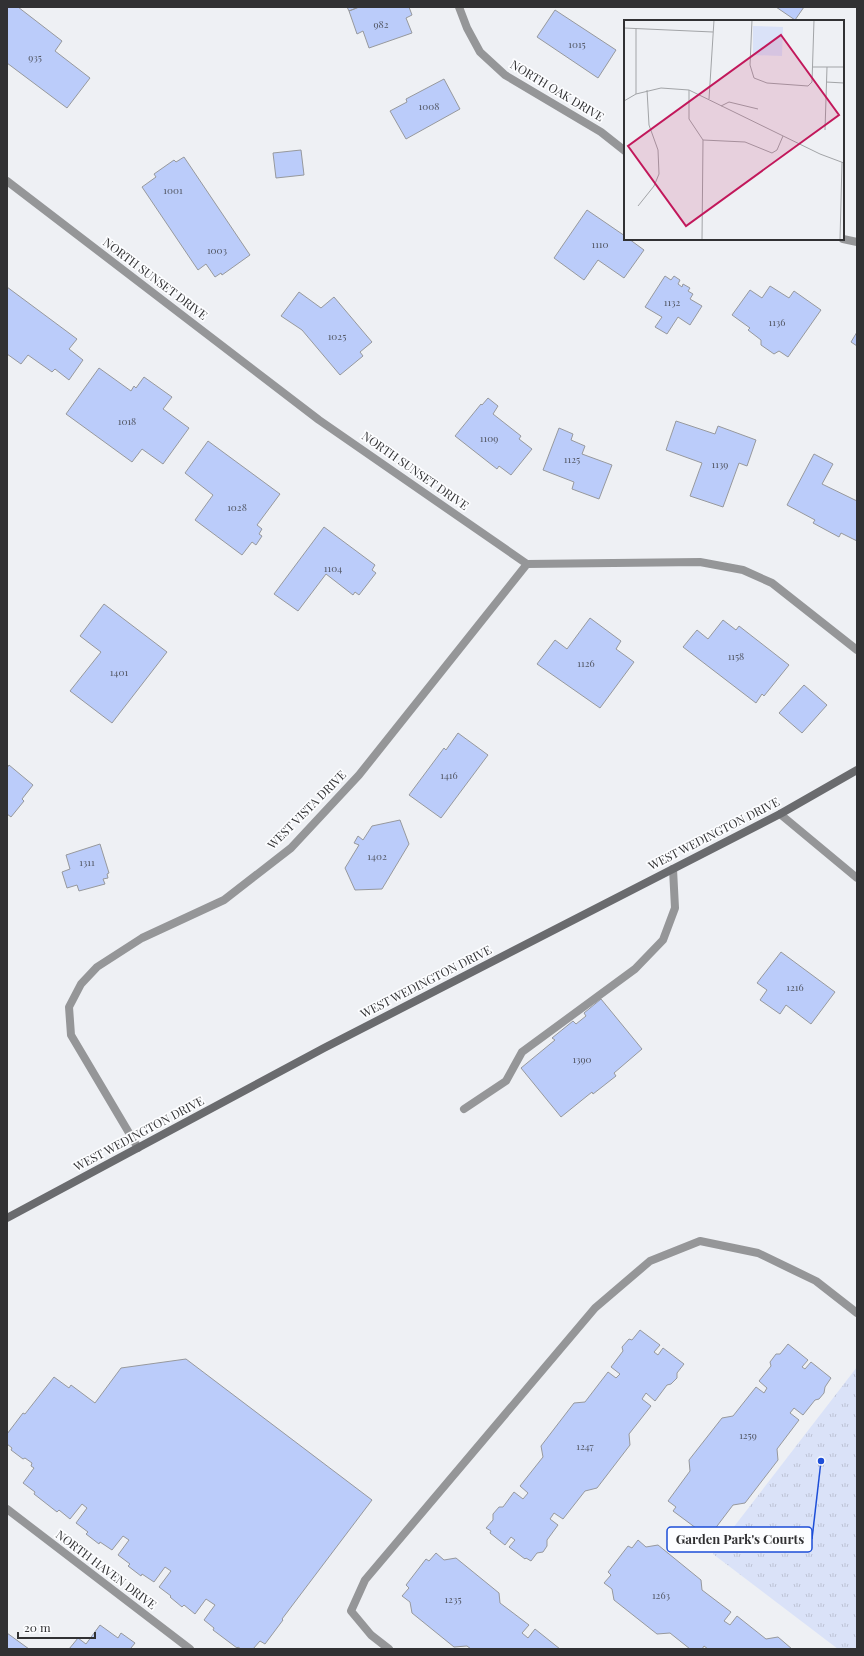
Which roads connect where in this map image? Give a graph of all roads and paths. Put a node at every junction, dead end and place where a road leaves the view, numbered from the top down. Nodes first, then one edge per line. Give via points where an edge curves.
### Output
1 (459, 7) edge
2 (624, 150) edge
3 (7, 181) edge
4 (844, 239) edge
5 (857, 242) edge
6 (527, 564) junction
7 (857, 650) edge
8 (857, 770) edge
9 (780, 814) junction
10 (673, 869) junction
11 (857, 878) edge
12 (464, 1109) dead end
13 (138, 1148) junction
14 (7, 1218) edge
15 (857, 1313) edge
16 (7, 1509) edge
17 (190, 1649) edge
18 (388, 1649) edge

1 - 2 street, NORTH OAK DRIVE via 480,52 505,75 601,132
3 - 6 street, NORTH SUNSET DRIVE via 320,420
4 - 5 street
6 - 7 street via 700,562 742,570 772,583
6 - 13 street, WEST VISTA DRIVE via 359,775 291,848 224,900 142,938 97,967 81,984 69,1006 71,1035
8 - 9 main road, WEST WEDINGTON DRIVE
9 - 10 main road, WEST WEDINGTON DRIVE
9 - 11 street
10 - 12 street via 675,908 663,940 634,970 522,1052 506,1081
10 - 13 main road, WEST WEDINGTON DRIVE via 324,1048
13 - 14 main road, WEST WEDINGTON DRIVE
15 - 18 street via 816,1281 758,1252 700,1241 650,1261 595,1308 365,1580 351,1611 371,1635
16 - 17 street, NORTH HAVEN DRIVE

